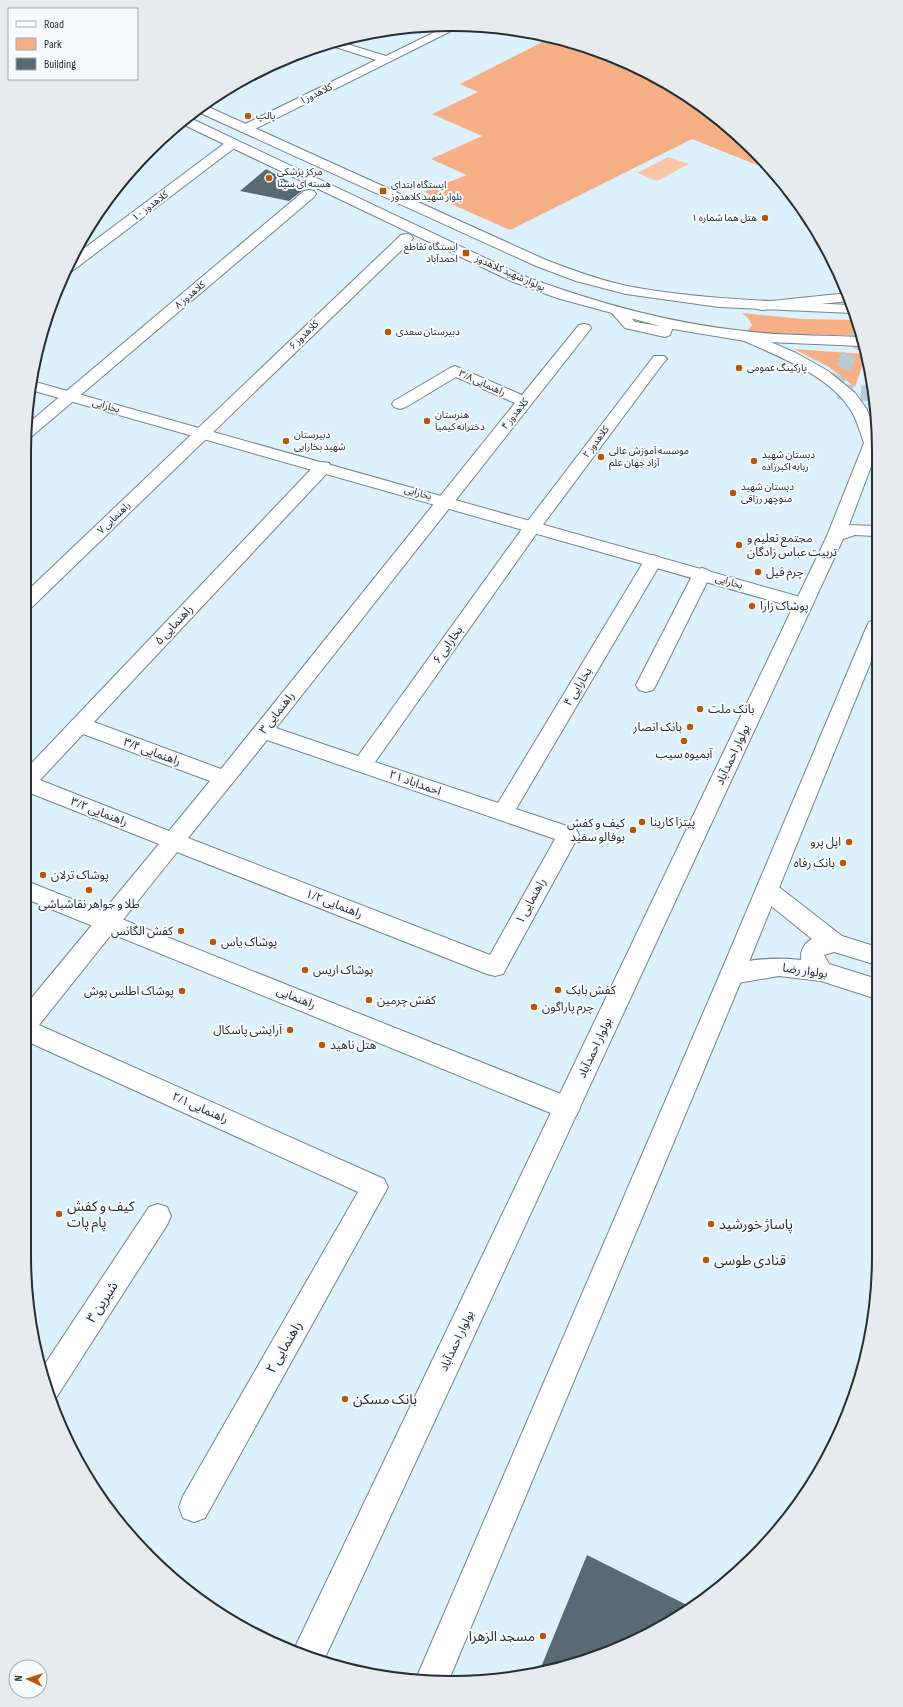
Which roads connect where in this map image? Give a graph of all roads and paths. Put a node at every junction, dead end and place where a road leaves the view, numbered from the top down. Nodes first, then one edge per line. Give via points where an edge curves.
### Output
1 (445, 31) edge
2 (340, 46) edge
3 (387, 60) junction
4 (206, 111) edge
5 (190, 123) edge
6 (245, 129) junction
7 (234, 143) junction
8 (309, 194) dead end
9 (406, 238) dead end
10 (77, 261) edge
11 (843, 298) edge
12 (719, 303) junction
13 (762, 306) junction
14 (847, 309) edge
15 (584, 328) dead end
16 (718, 332) junction
17 (745, 336) junction
18 (858, 342) edge
19 (659, 359) dead end
20 (36, 387) edge
21 (70, 396) junction
22 (525, 402) junction
23 (400, 404) dead end
24 (32, 428) edge
25 (203, 433) junction
26 (871, 435) edge
27 (872, 446) edge
28 (323, 467) junction
29 (445, 500) junction
30 (533, 526) junction
31 (872, 531) edge
32 (836, 536) junction
33 (654, 560) junction
34 (702, 574) junction
35 (31, 597) edge
36 (804, 604) junction
37 (872, 636) edge
38 (646, 685) dead end
39 (80, 725) junction
40 (263, 731) junction
41 (362, 765) junction
42 (31, 777) edge
43 (224, 778) junction
44 (31, 785) edge
45 (503, 813) junction
46 (568, 835) joint
47 (173, 841) junction
48 (767, 890) junction
49 (31, 893) edge
50 (106, 922) junction
51 (834, 943) junction
52 (872, 954) edge
53 (495, 967) joint
54 (821, 971) junction
55 (732, 974) junction
56 (872, 987) edge
57 (31, 1016) edge
58 (31, 1032) edge
59 (567, 1108) junction
60 (375, 1187) joint
61 (158, 1216) dead end
62 (50, 1382) edge
63 (194, 1507) dead end
64 (310, 1652) edge
65 (433, 1675) edge

1 - 3 street, کلاهدوز۱
2 - 3 street
3 - 6 street, کلاهدوز۱
4 - 6 street, بولوار شهید کلاهدوز
5 - 7 street, بولوار شهید کلاهدوز
6 - 12 street, بولوار شهید کلاهدوز via 534,260 581,278 626,290
7 - 10 street, کلاهدوز ۱۰
7 - 16 street, بولوار شهید کلاهدوز via 516,278 562,296 618,312 630,325 665,332 667,324
8 - 21 street, کلاهدوز ۸
9 - 25 street, کلاهدوز ۶
11 - 13 street
12 - 13 street, بولوار شهید کلاهدوز
12 - 16 street via 730,309 737,319 730,328
13 - 14 street, بولوار شهید کلاهدوز
15 - 22 street, کلاهدوز ۴
16 - 17 street
17 - 18 street
17 - 26 street via 788,354 847,393
19 - 30 street, کلاهدوز ۲
20 - 21 street, بخارایی
21 - 24 street, کلاهدوز ۸
21 - 25 street, بخارایی
22 - 23 street, راهنمایی ۳/۸ via 455,371
22 - 29 street, کلاهدوز ۴
25 - 28 street, بخارایی
25 - 35 street, راهنمایی ۷
27 - 32 street, بولوار احمدآباد
28 - 29 street, بخارایی
28 - 39 street, راهنمایی ۵
29 - 30 street, بخارایی
29 - 40 street, راهنمایی ۳
30 - 33 street, بخارایی
30 - 41 street, بخارایی ۶
31 - 32 street via 853,529
32 - 36 street, بولوار احمدآباد
33 - 34 street, بخارایی
33 - 45 street, بخارایی ۴
34 - 36 street, بخارایی
34 - 38 street
36 - 59 street, بولوار احمدآباد
37 - 48 street
39 - 42 street, راهنمایی ۵
39 - 43 street, راهنمایی ۳/۴
40 - 41 street, احمداباد ۲۱
40 - 43 street, راهنمایی ۳
41 - 45 street, احمداباد ۲۱
43 - 47 street, راهنمایی ۳
44 - 47 street, راهنمایی ۳/۲
45 - 46 street, احمداباد ۲۱
46 - 53 street, راهنمایی ۱
47 - 50 street, راهنمایی ۳
47 - 53 street, راهنمایی ۱/۲
48 - 51 street
48 - 55 street
49 - 50 street, راهنمایی
50 - 57 street, راهنمایی ۳
50 - 59 street, راهنمایی
51 - 52 street
51 - 54 street via 823,943 815,947 811,955 813,964
54 - 55 street, بولوار رضا via 780,967
54 - 56 street, بولوار رضا
55 - 65 street
58 - 60 street, راهنمایی ۲/۱
59 - 64 street, بولوار احمدآباد
60 - 63 street, راهنمایی ۲
61 - 62 street, شیرین ۳

